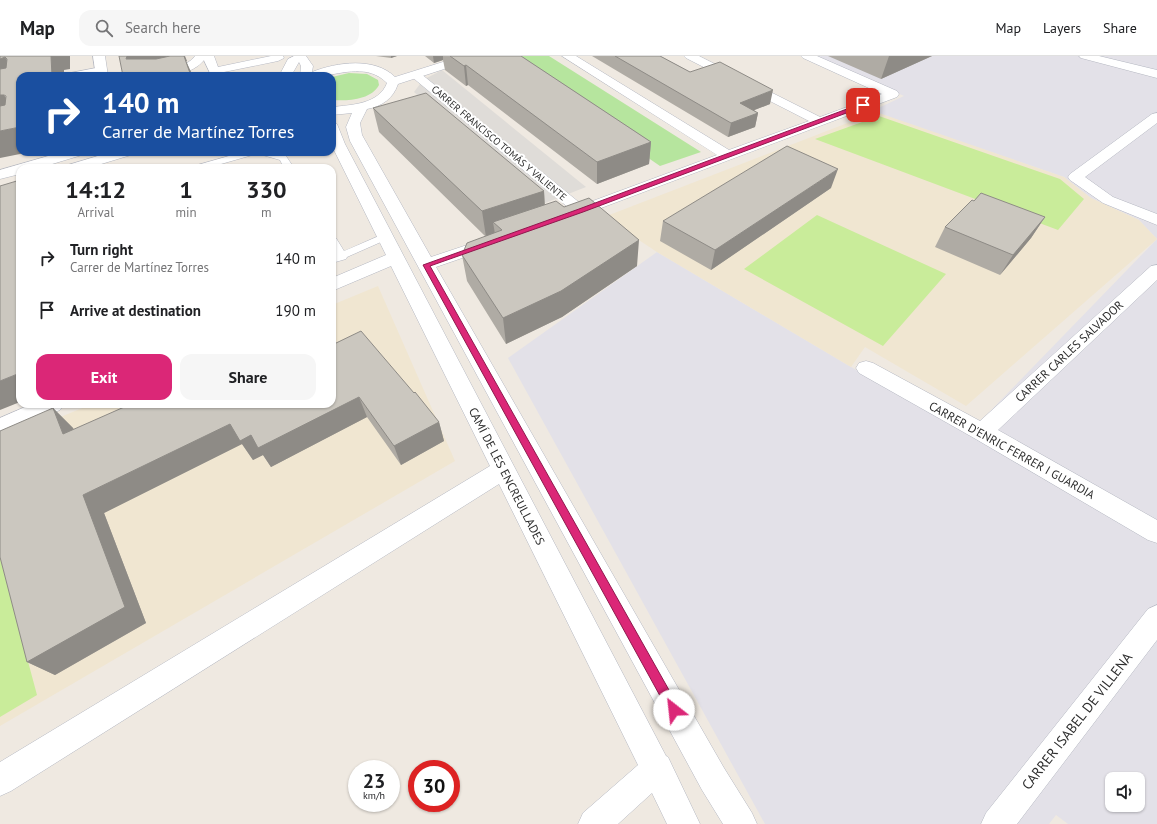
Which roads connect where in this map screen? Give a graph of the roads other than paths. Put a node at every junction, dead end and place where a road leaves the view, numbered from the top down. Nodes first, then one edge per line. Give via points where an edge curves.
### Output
1 (99, 56) edge
2 (201, 56) edge
3 (208, 56) edge
4 (277, 56) edge
5 (474, 56) edge
6 (568, 56) edge
7 (690, 56) edge
8 (807, 56) edge
9 (1085, 56) edge
10 (300, 57) edge
11 (397, 66) dead end
12 (339, 68) junction
13 (380, 71) junction
14 (102, 72) edge
15 (162, 72) edge
16 (287, 72) edge
17 (306, 72) edge
18 (326, 72) edge
19 (1157, 74) edge
20 (416, 75) junction
21 (392, 82) junction
22 (362, 107) junction
23 (336, 110) edge
24 (1157, 117) edge
25 (819, 121) junction
26 (336, 138) edge
27 (727, 155) junction
28 (64, 156) edge
29 (113, 156) edge
30 (240, 156) edge
31 (276, 156) edge
32 (54, 159) junction
33 (29, 164) edge
34 (37, 164) edge
35 (86, 164) edge
36 (211, 164) edge
37 (287, 164) edge
38 (16, 167) edge
39 (0, 170) edge
40 (16, 170) edge
41 (0, 175) edge
42 (16, 185) edge
43 (0, 190) edge
44 (581, 211) junction
45 (559, 218) edge
46 (1157, 220) edge
47 (386, 236) junction
48 (507, 237) edge
49 (397, 257) junction
50 (337, 259) edge
51 (426, 265) junction
52 (1157, 270) edge
53 (336, 283) edge
54 (866, 368) dead end
55 (44, 408) edge
56 (0, 427) edge
57 (982, 432) junction
58 (503, 470) junction
59 (1157, 532) edge
60 (1157, 618) edge
61 (657, 768) junction
62 (0, 780) edge
63 (594, 824) edge
64 (684, 824) edge
65 (741, 824) edge
66 (997, 824) edge

1 - 14 street
2 - 15 street via 199,61 187,67
3 - 4 street via 214,71 278,58
5 - 20 street
6 - 27 street
7 - 25 street
8 - 25 street via 892,94
9 - 19 street
10 - 12 street
10 - 16 street via 292,60
10 - 17 street via 307,66
11 - 13 street
12 - 13 street via 368,68
12 - 18 street
13 - 21 street
20 - 21 street
20 - 44 street, CARRER FRANCISCO TOMÁS Y VALIENTE
21 - 22 street via 386,96
22 - 23 street
22 - 51 street via 352,123 357,141
24 - 46 street via 1075,177 1108,200
25 - 27 street
26 - 47 street, CAMÍ DE LES ENCREULLADES
27 - 44 street
28 - 32 street
29 - 35 street
30 - 36 lane
31 - 37 lane via 283,158
32 - 33 street
32 - 34 street
38 - 39 street
40 - 41 street
42 - 43 street
44 - 45 street
47 - 49 street, CAMÍ DE LES ENCREULLADES
47 - 50 lane
48 - 51 street
49 - 53 street
49 - 58 street, CAMÍ DE LES ENCREULLADES
51 - 65 street via 713,780
52 - 57 street, CARRER CARLES SALVADOR
54 - 57 street, CARRER D'ENRIC FERRER I GUARDIA
55 - 56 street
57 - 59 street, CARRER D'ENRIC FERRER I GUARDIA
58 - 61 street, CAMÍ DE LES ENCREULLADES
58 - 62 street
60 - 66 street, CARRER ISABEL DE VILLENA
61 - 63 street
61 - 64 street, CAMÍ DE LES ENCREULLADES

